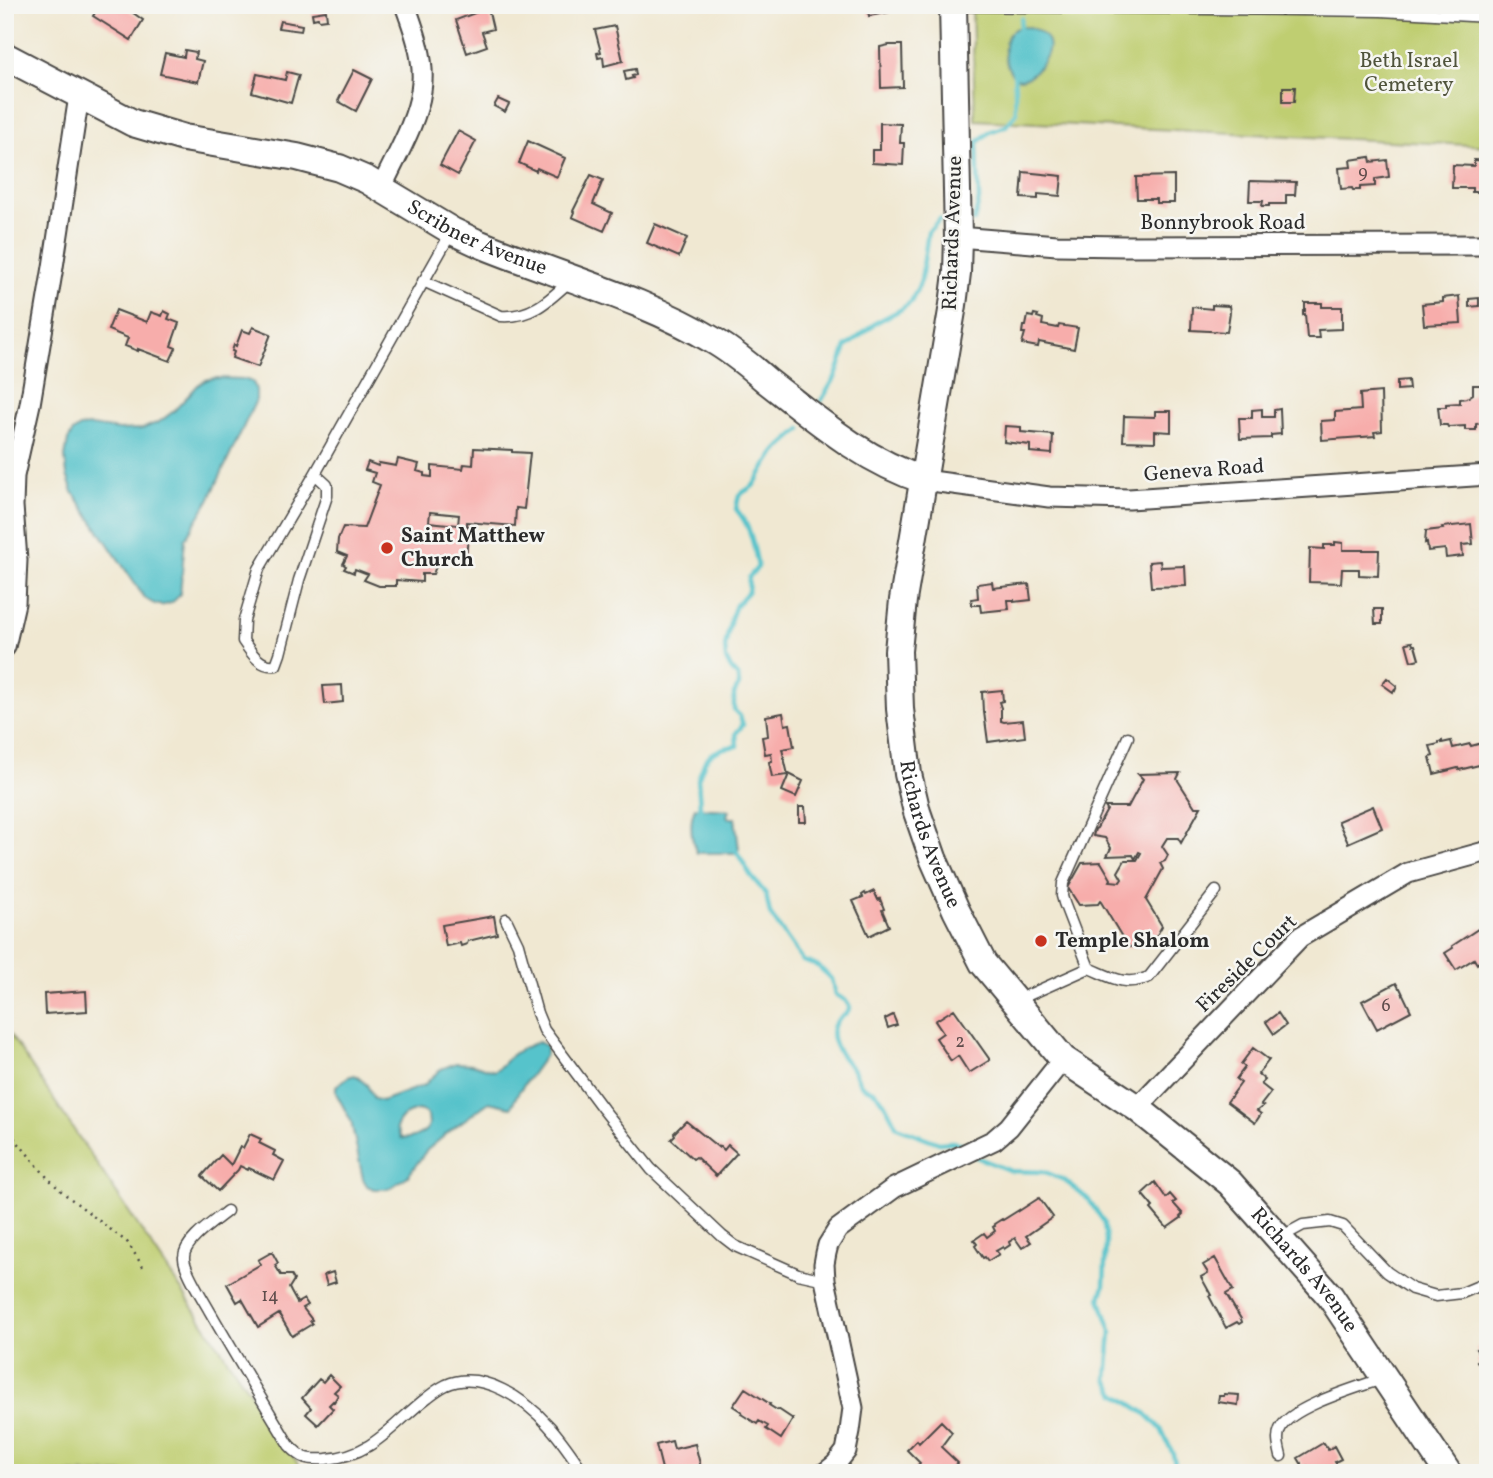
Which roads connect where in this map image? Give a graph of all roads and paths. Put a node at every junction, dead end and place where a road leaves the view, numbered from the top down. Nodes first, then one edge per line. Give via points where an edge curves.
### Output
1 (405, 5) edge
2 (953, 5) edge
3 (1488, 17) edge
4 (5, 56) edge
5 (79, 96) junction
6 (381, 189) junction
7 (452, 231) junction
8 (958, 237) junction
9 (1488, 245) edge
10 (572, 279) junction
11 (423, 281) junction
12 (315, 474) junction
13 (1488, 475) edge
14 (9, 477) edge
15 (924, 480) junction
16 (5, 647) edge
17 (1128, 737) dead end
18 (1488, 851) edge
19 (1216, 891) dead end
20 (506, 919) dead end
21 (1088, 968) junction
22 (1015, 1001) junction
23 (1063, 1059) junction
24 (1137, 1108) junction
25 (5, 1127) edge
26 (227, 1211) dead end
27 (1279, 1238) junction
28 (143, 1267) dead end
29 (825, 1280) junction
30 (1488, 1282) edge
31 (1385, 1378) junction
32 (1281, 1456) dead end
33 (584, 1473) edge
34 (825, 1473) edge
35 (1448, 1473) edge

1 - 6 street via 421,58 421,90
2 - 3 lane
2 - 8 street, Richards Avenue
4 - 5 street, Scribner Avenue
5 - 6 street, Scribner Avenue via 133,123 184,138 323,163
5 - 14 street via 32,391
6 - 7 street, Scribner Avenue
7 - 10 street, Scribner Avenue
7 - 11 lane
8 - 9 street, Bonnybrook Road via 1098,246
8 - 15 street, Richards Avenue via 953,305
10 - 11 lane via 534,311 512,317
10 - 15 street, Scribner Avenue via 696,330 860,450
11 - 12 lane
12 - 12 lane via 259,569 244,620 243,641 268,666 275,665 281,654 327,496 327,485
13 - 15 street, Geneva Road via 1129,499 1049,497
14 - 16 street via 17,560 15,603
15 - 22 street, Richards Avenue via 898,652 908,774 933,858 956,910 983,963
17 - 21 lane via 1063,883 1064,903
18 - 24 street, Fireside Court via 1408,873 1300,937
19 - 21 lane via 1149,977 1119,981
20 - 29 lane via 544,1030 651,1169 728,1241 798,1274
21 - 22 lane
22 - 23 street, Richards Avenue
23 - 24 street, Richards Avenue
23 - 29 street via 1009,1128 894,1188 838,1229 828,1245
24 - 27 street, Richards Avenue via 1230,1183
25 - 28 path via 62,1192 128,1243
26 - 33 lane via 192,1240 184,1263 297,1455 316,1460 341,1458 364,1449 447,1384 465,1381 485,1383 519,1398 550,1426
27 - 30 lane via 1303,1225 1330,1222 1343,1226 1387,1272 1412,1289 1436,1296 1462,1293
27 - 31 street, Richards Avenue via 1331,1296
29 - 34 street via 853,1408 846,1451
31 - 32 lane via 1295,1414 1280,1428
31 - 35 street, Richards Avenue

